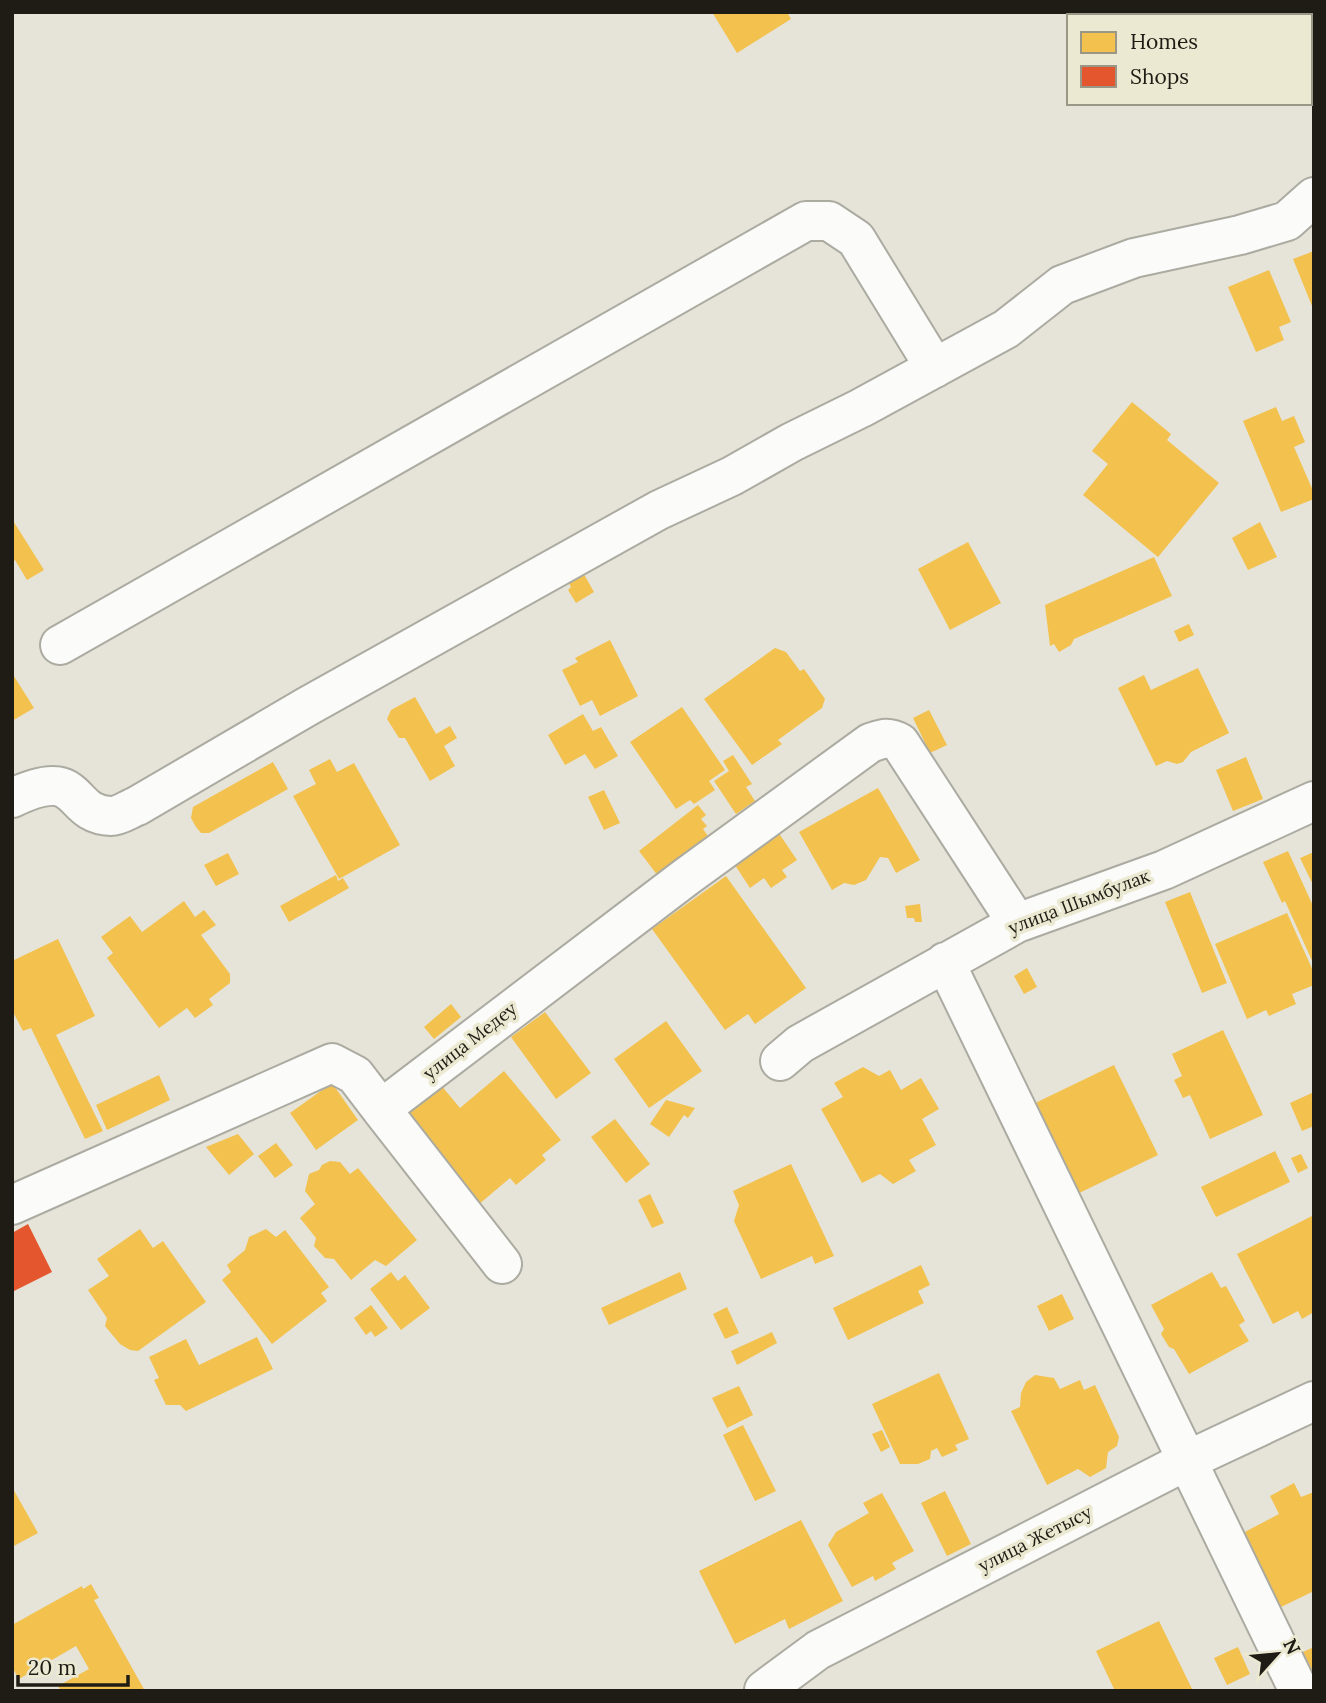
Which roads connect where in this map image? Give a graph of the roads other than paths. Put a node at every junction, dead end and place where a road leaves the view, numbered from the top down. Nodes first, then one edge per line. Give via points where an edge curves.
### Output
1 (1301, 209) edge
2 (935, 368) junction
3 (60, 645) dead end
4 (17, 789) edge
5 (1314, 801) edge
6 (1017, 923) junction
7 (945, 962) junction
8 (780, 1061) dead end
9 (381, 1109) junction
10 (12, 1205) edge
11 (502, 1264) dead end
12 (1314, 1401) edge
13 (1186, 1461) junction
14 (764, 1690) edge
15 (1299, 1691) edge

1 - 2 street via 1240,235 1134,258 1062,285 1006,329
2 - 3 street via 856,239 829,221 806,221
2 - 4 street via 732,477 648,516 137,806 114,816 93,813 70,789 57,785
5 - 6 street, улица Шымбулак via 1164,870
6 - 7 street, улица Шымбулак
6 - 9 street, улица Медеу via 900,743 890,737 870,743 686,877
7 - 8 street, улица Шымбулак via 800,1044
7 - 13 street
9 - 10 street via 355,1075 332,1063
9 - 11 street
12 - 13 street, улица Жетысу
13 - 14 street, улица Жетысу via 818,1650
13 - 15 street

